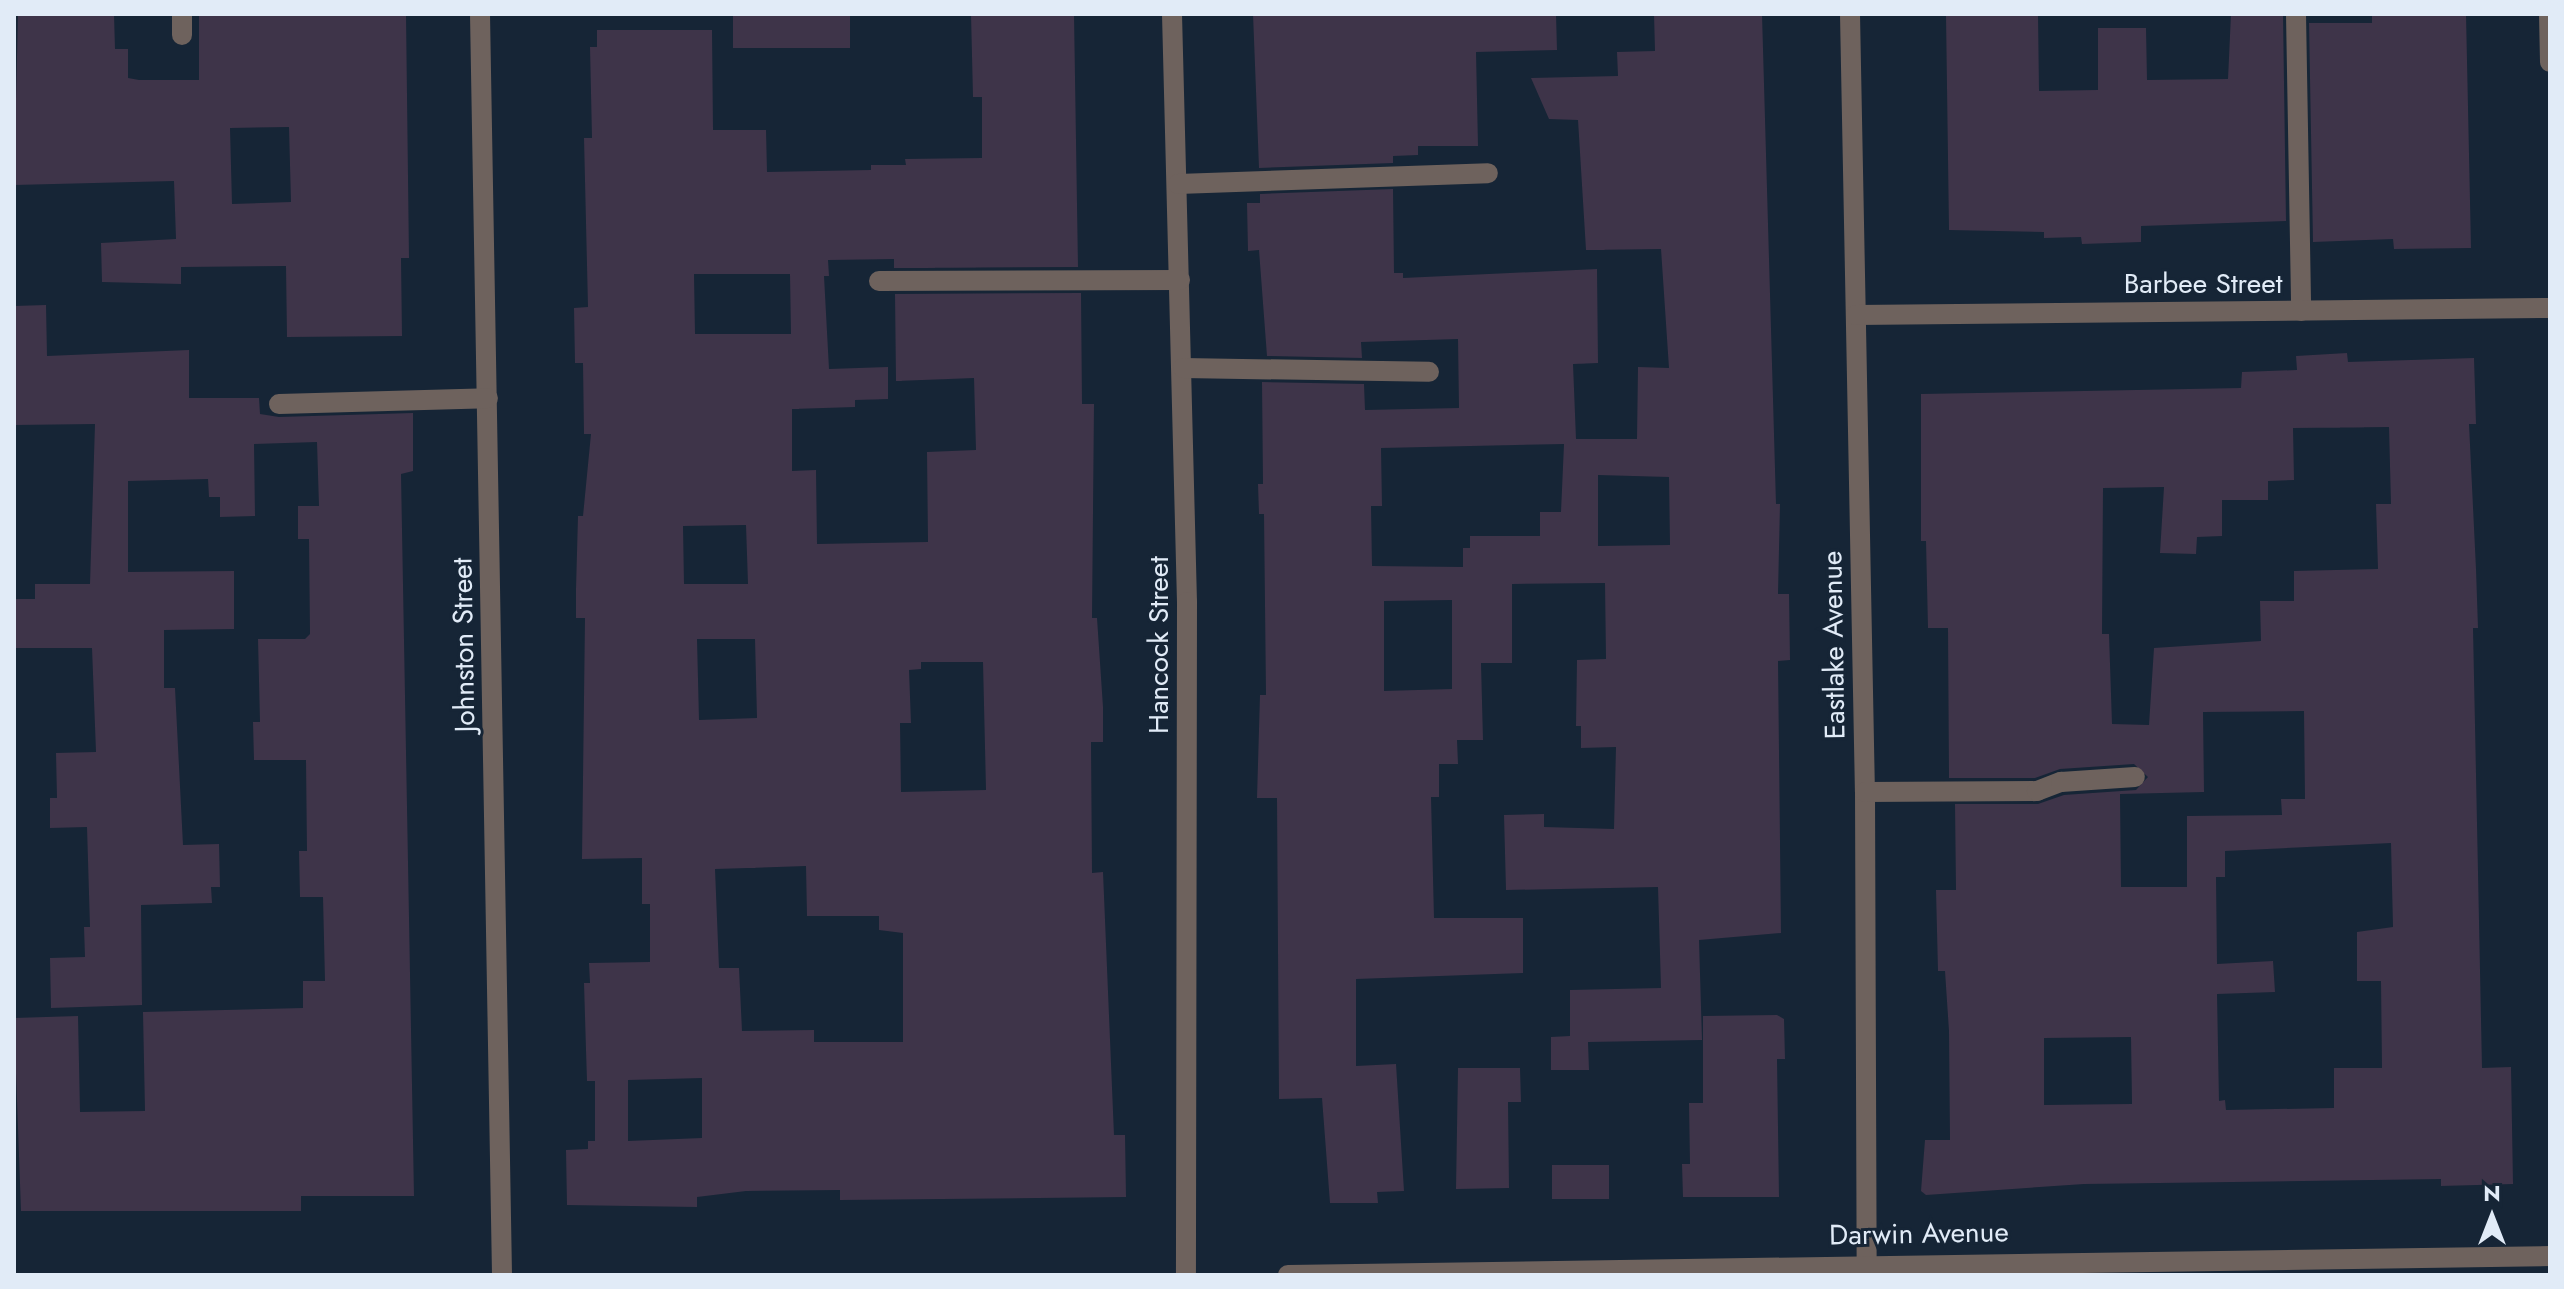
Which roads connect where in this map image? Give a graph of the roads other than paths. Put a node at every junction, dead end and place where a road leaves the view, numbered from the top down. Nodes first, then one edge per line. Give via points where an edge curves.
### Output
1 (480, 14) edge
2 (1172, 14) edge
3 (1850, 14) edge
4 (2296, 14) edge
5 (2549, 14) edge
6 (2550, 62) edge
7 (1488, 173) dead end
8 (1178, 184) junction
9 (1180, 280) junction
10 (879, 281) dead end
11 (2550, 308) edge
12 (2301, 311) junction
13 (1856, 315) junction
14 (1183, 368) junction
15 (1429, 372) dead end
16 (488, 398) junction
17 (279, 404) dead end
18 (2135, 777) dead end
19 (1865, 792) junction
20 (2550, 1256) edge
21 (1867, 1269) edge
22 (502, 1275) edge
23 (1186, 1275) edge
24 (1288, 1275) edge

1 - 16 street, Johnston Street
2 - 8 street, Hancock Street
3 - 13 street, Eastlake Avenue
4 - 12 street
5 - 6 street
7 - 8 street
8 - 9 street, Hancock Street
9 - 10 street
9 - 14 street, Hancock Street
11 - 12 street, Barbee Street
12 - 13 street, Barbee Street
13 - 19 street, Eastlake Avenue
14 - 15 street
14 - 23 street, Hancock Street
16 - 17 street
16 - 22 street, Johnston Street
18 - 19 street via 2088,778 2037,791
19 - 21 street, Eastlake Avenue
20 - 21 street, Darwin Avenue
21 - 24 street, Darwin Avenue

